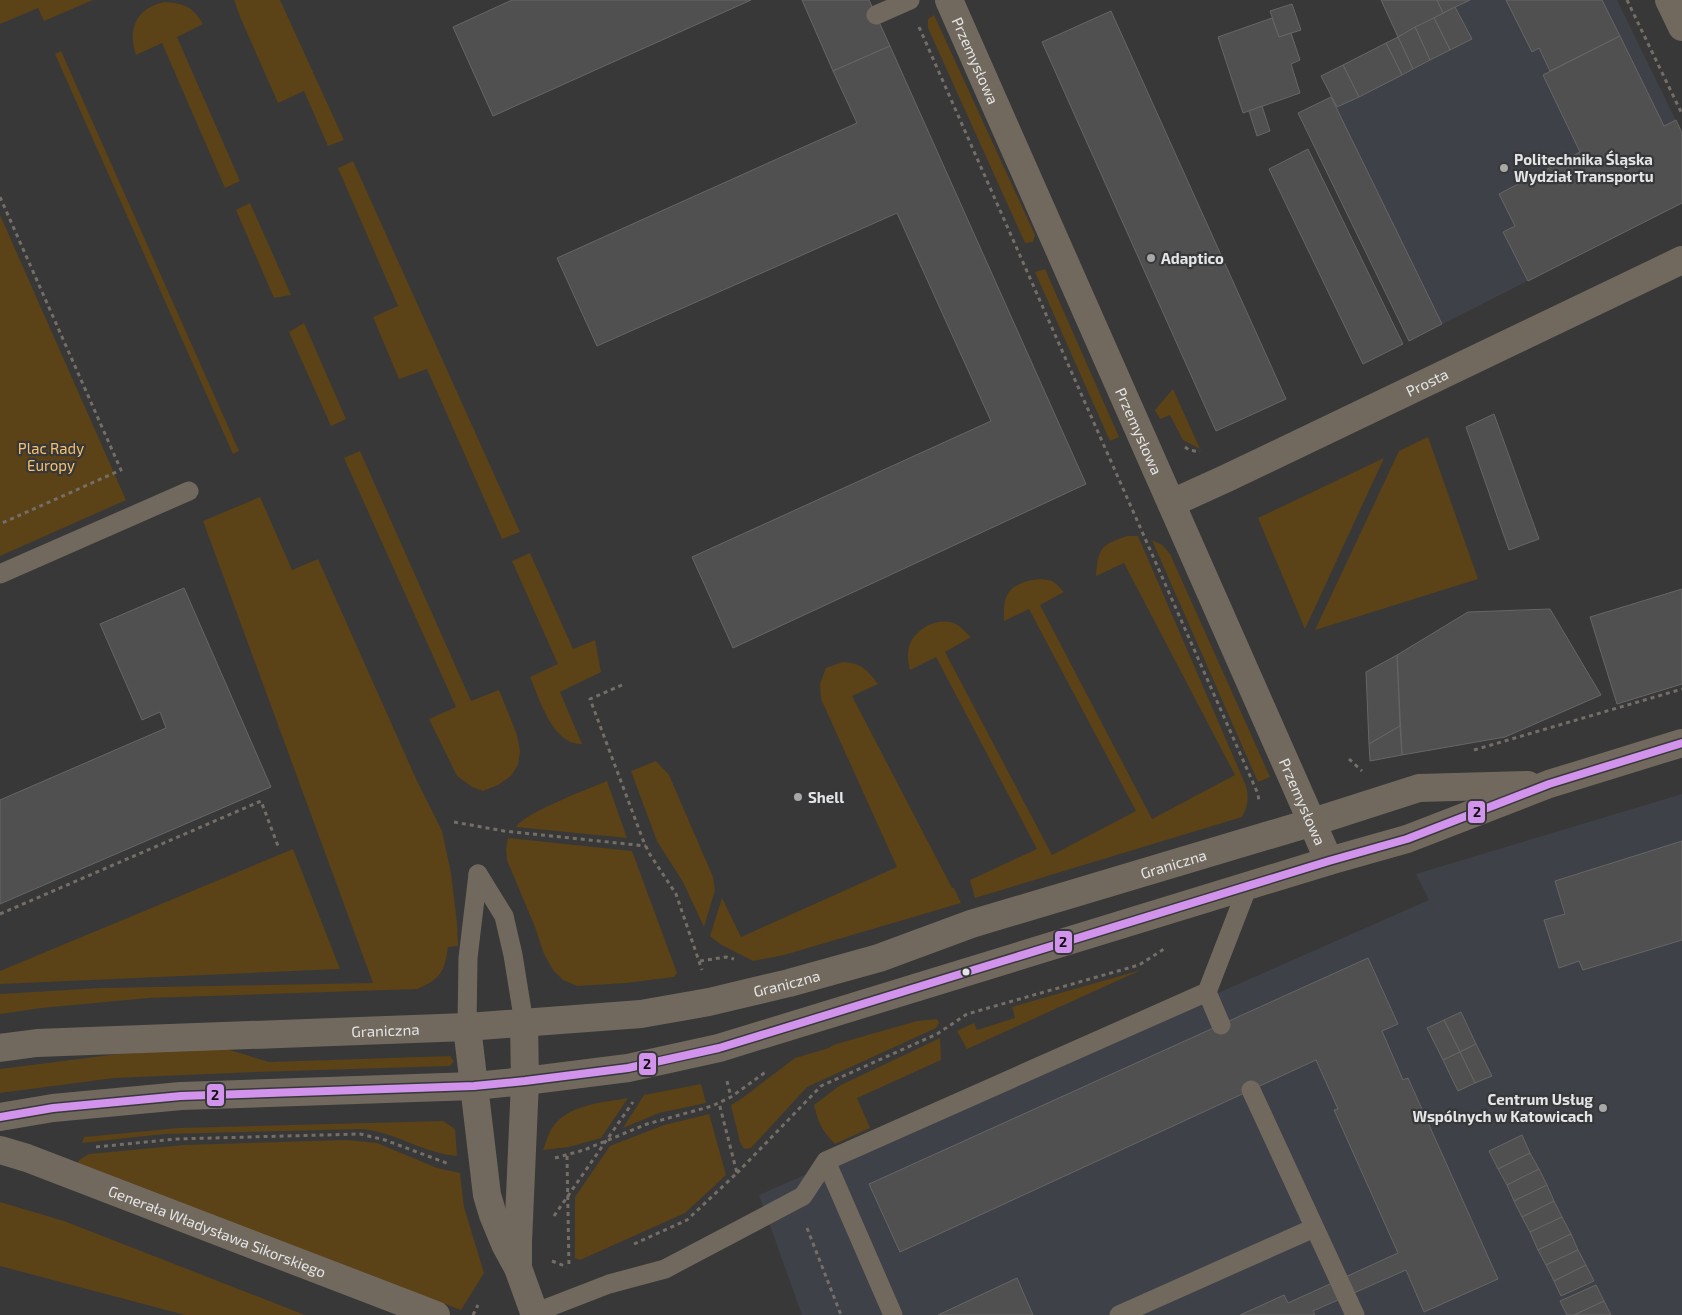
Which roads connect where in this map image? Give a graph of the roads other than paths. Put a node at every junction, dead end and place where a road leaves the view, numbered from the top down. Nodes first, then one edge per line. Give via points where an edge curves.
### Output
1 (949, 0) edge
2 (1669, 0) edge
3 (909, 1) edge
4 (876, 15) dead end
5 (1682, 27) edge
6 (1682, 260) edge
7 (189, 491) dead end
8 (1172, 503) junction
9 (0, 574) edge
10 (1682, 743) edge
11 (1549, 784) junction
12 (1313, 822) junction
13 (1329, 861) junction
14 (1248, 886) junction
15 (1207, 992) junction
16 (524, 1023) junction
17 (1221, 1025) dead end
18 (467, 1027) junction
19 (0, 1048) edge
20 (525, 1081) junction
21 (474, 1086) junction
22 (1251, 1090) dead end
23 (0, 1117) edge
24 (0, 1150) edge
25 (826, 1160) junction
26 (1314, 1228) junction
27 (518, 1268) junction
28 (535, 1314) edge
29 (436, 1315) edge
30 (893, 1315) edge
31 (1119, 1315) edge
32 (1355, 1315) edge

1 - 8 street, Przemysłowa
2 - 5 street
3 - 4 lane
6 - 8 street, Prosta
7 - 9 lane
8 - 12 street, Przemysłowa
10 - 11 street, Graniczna
11 - 12 street, Graniczna via 1419,788
11 - 13 street, Graniczna via 1407,839
12 - 13 street, Przemysłowa
12 - 16 street, Graniczna via 971,924 879,958 795,982 640,1014
13 - 14 street, Graniczna
14 - 15 lane
14 - 20 street, Graniczna via 719,1048 628,1068
15 - 17 lane
15 - 25 lane
16 - 18 street, Graniczna
16 - 18 lane via 504,916 478,874 468,958
16 - 20 street
18 - 19 street, Graniczna via 37,1043
18 - 21 street
20 - 21 street, Graniczna
20 - 27 street
21 - 23 street, Graniczna via 180,1096 53,1108
21 - 27 street via 487,1195 492,1215
22 - 26 lane
24 - 29 street, Generała Władysława Sikorskiego
25 - 28 lane via 803,1196 796,1200 665,1269 609,1284
25 - 30 lane
26 - 31 lane
26 - 32 lane
27 - 28 street

